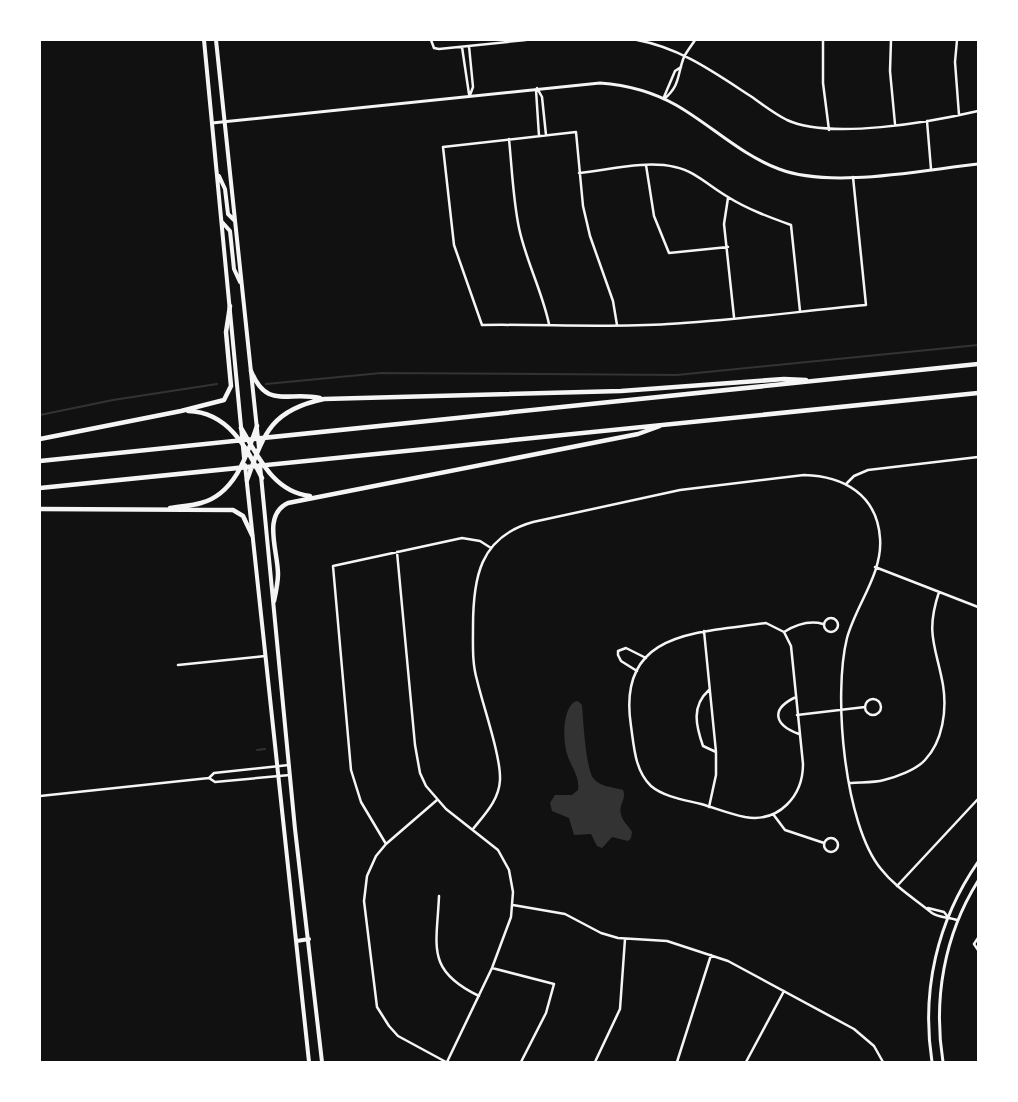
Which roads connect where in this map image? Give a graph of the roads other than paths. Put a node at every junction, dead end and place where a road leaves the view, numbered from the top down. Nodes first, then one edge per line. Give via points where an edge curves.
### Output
1 (204, 40) edge
2 (216, 40) edge
3 (431, 40) edge
4 (526, 40) edge
5 (637, 40) edge
6 (695, 40) edge
7 (823, 40) edge
8 (891, 40) edge
9 (957, 40) edge
10 (497, 41) edge
11 (468, 46) junction
12 (462, 47) junction
13 (685, 55) junction
14 (681, 67) junction
15 (537, 88) junction
16 (470, 95) junction
17 (664, 99) junction
18 (978, 111) edge
19 (959, 115) junction
20 (927, 121) junction
21 (225, 122) junction
22 (212, 123) junction
23 (895, 124) junction
24 (829, 130) junction
25 (546, 135) junction
26 (539, 136) junction
27 (509, 139) junction
28 (978, 164) edge
29 (646, 165) junction
30 (931, 169) junction
31 (217, 173) junction
32 (579, 173) junction
33 (853, 177) junction
34 (728, 198) junction
35 (235, 221) junction
36 (222, 222) junction
37 (728, 247) junction
38 (242, 286) junction
39 (230, 306) junction
40 (800, 311) junction
41 (734, 317) junction
42 (549, 324) junction
43 (617, 325) junction
44 (978, 364) edge
45 (251, 371) junction
46 (822, 381) junction
47 (978, 393) edge
48 (324, 398) junction
49 (181, 411) junction
50 (668, 423) junction
51 (257, 426) junction
52 (241, 428) junction
53 (40, 439) edge
54 (243, 444) junction
55 (251, 444) junction
56 (259, 448) junction
57 (248, 452) junction
58 (256, 453) junction
59 (978, 457) edge
60 (260, 458) junction
61 (40, 461) edge
62 (245, 461) junction
63 (253, 462) junction
64 (262, 478) junction
65 (247, 480) junction
66 (846, 483) junction
67 (40, 488) edge
68 (316, 496) junction
69 (163, 508) junction
70 (40, 510) edge
71 (252, 536) junction
72 (491, 548) junction
73 (397, 552) junction
74 (875, 567) junction
75 (939, 592) junction
76 (274, 601) junction
77 (978, 607) edge
78 (824, 624) junction
79 (704, 631) junction
80 (784, 632) junction
81 (265, 656) junction
82 (646, 658) junction
83 (178, 665) dead end
84 (637, 672) junction
85 (709, 690) junction
86 (796, 697) junction
87 (865, 707) junction
88 (840, 710) junction
89 (797, 715) junction
90 (799, 734) junction
91 (716, 752) junction
92 (289, 765) junction
93 (277, 767) junction
94 (290, 775) junction
95 (278, 776) junction
96 (209, 778) junction
97 (850, 783) junction
98 (40, 796) edge
99 (978, 799) edge
100 (437, 800) junction
101 (708, 806) junction
102 (773, 814) junction
103 (473, 829) junction
104 (824, 842) junction
105 (386, 844) junction
106 (978, 862) edge
107 (978, 881) edge
108 (897, 886) junction
109 (439, 896) dead end
110 (513, 905) junction
111 (928, 908) junction
112 (948, 917) junction
113 (957, 920) junction
114 (978, 938) edge
115 (309, 939) junction
116 (625, 939) junction
117 (296, 941) junction
118 (978, 950) edge
119 (711, 955) junction
120 (492, 968) junction
121 (784, 991) junction
122 (479, 996) junction
123 (309, 1062) edge
124 (322, 1062) edge
125 (446, 1062) edge
126 (521, 1062) edge
127 (595, 1062) edge
128 (677, 1062) edge
129 (746, 1062) edge
130 (882, 1062) edge
131 (932, 1062) edge
132 (943, 1062) edge

1 - 22 main road
2 - 21 main road
3 - 12 street via 434,48
4 - 10 street
5 - 13 street
6 - 13 street
7 - 24 street via 823,83
8 - 23 street
9 - 19 street
10 - 11 street
11 - 12 street
11 - 16 street via 473,86
12 - 16 street
13 - 14 street
13 - 24 street via 785,120 804,127
14 - 17 street via 675,71
14 - 17 street via 672,92
15 - 16 street
15 - 17 street via 600,83 634,88
15 - 25 street via 542,98
15 - 26 street
16 - 21 street
17 - 33 street via 776,168 810,177
18 - 19 street
19 - 20 street
20 - 23 street
20 - 30 street
21 - 22 street
21 - 35 main road
22 - 31 main road
23 - 24 street
25 - 26 street
25 - 32 street via 576,132
26 - 27 street
27 - 42 street via 519,227
27 - 42 street via 443,147 454,246 482,325
28 - 30 street
29 - 32 street
29 - 34 street via 674,167 692,174
29 - 37 street via 654,216 669,254
30 - 33 street
31 - 35 main road via 225,189 228,214
31 - 36 main road
32 - 43 street via 590,236 605,273
33 - 40 street via 866,305
34 - 37 street via 724,224
34 - 40 street via 791,225
35 - 38 main road
36 - 38 main road via 230,231 234,269
36 - 39 main road
37 - 41 street
38 - 45 main road
39 - 49 highway via 226,332 230,392 217,403
39 - 52 main road
40 - 41 street
41 - 43 street via 669,324
42 - 43 street
44 - 46 highway
45 - 48 highway via 258,386 270,396
45 - 51 main road
46 - 48 highway via 784,379 680,388 523,395
46 - 61 highway
47 - 50 highway
48 - 56 highway via 292,408 273,424
49 - 53 highway
49 - 54 highway via 208,414 231,429
50 - 67 highway
50 - 68 highway via 638,434
51 - 55 highway
51 - 56 main road
52 - 54 main road
52 - 55 highway
54 - 57 highway
54 - 62 main road
55 - 57 highway
55 - 58 highway
56 - 58 highway
56 - 60 main road
57 - 62 highway
57 - 63 highway
58 - 60 highway
58 - 63 highway
59 - 66 street via 868,470
60 - 64 main road
60 - 68 highway via 273,477 293,492
62 - 65 main road
62 - 69 highway via 232,482 220,493 202,503
63 - 64 highway
63 - 65 highway
64 - 76 main road
65 - 71 main road
66 - 72 street via 822,475 804,475 680,490 521,526
66 - 74 street via 863,498 876,517 880,540
68 - 76 highway via 288,503 274,514 278,575
69 - 70 highway
69 - 71 highway via 233,510 243,516
71 - 81 main road
72 - 73 street via 480,541 462,538
72 - 103 street via 479,569 474,588 473,656 500,778 494,801
73 - 100 street via 417,759 426,786
73 - 105 street via 333,566 332,571 352,770 361,802
74 - 75 street
74 - 88 street via 848,637 842,668
75 - 77 street
75 - 97 street via 932,613 931,631 943,686 945,713 940,736 924,761 907,771 883,780
76 - 92 main road
78 - 78 street via 830,632 838,627 838,622 832,618
78 - 80 street via 801,623
79 - 80 street via 766,623
79 - 82 street via 670,639
79 - 85 street
80 - 86 street via 791,646
81 - 83 street
81 - 93 main road
82 - 84 street
82 - 84 street via 626,648 618,651 621,661
84 - 101 street via 629,698 629,714 640,770 652,786 663,793
85 - 91 street
85 - 91 street via 698,702 696,710 703,746
86 - 89 street
86 - 90 street via 780,707 778,713 780,723
87 - 87 street via 868,714 873,715 879,712 880,707 872,699
87 - 88 street
88 - 89 street
88 - 97 street
89 - 90 street
90 - 102 street via 803,776 799,789 787,805
91 - 101 street via 716,775
92 - 93 street
92 - 94 main road
93 - 95 main road
93 - 96 street via 214,773
94 - 95 street
94 - 115 main road
95 - 96 street via 216,782
95 - 117 main road
96 - 98 street
97 - 108 street via 852,804 864,840 880,869
99 - 108 street
100 - 103 street
100 - 105 street
101 - 102 street via 745,817
102 - 104 street via 785,830
103 - 110 street via 502,856 512,879
104 - 104 street via 829,852 838,847 833,838
105 - 125 street via 371,864 364,887 377,1007 398,1036
106 - 112 street
107 - 113 street
108 - 111 street
109 - 122 street via 435,939 440,963 459,985
110 - 116 street via 566,914 601,933
110 - 120 street
111 - 112 street via 932,913
111 - 112 street via 944,912
112 - 113 street
112 - 131 street via 931,976 928,1025
113 - 132 street via 945,964 939,1005
114 - 118 street via 974,944
115 - 117 main road
115 - 124 main road
116 - 119 street via 667,941
116 - 127 street via 620,1009
117 - 123 main road
119 - 121 street
119 - 128 street
120 - 122 street
120 - 126 street via 554,984 546,1012
121 - 129 street
121 - 130 street via 859,1033 874,1046
122 - 125 street

